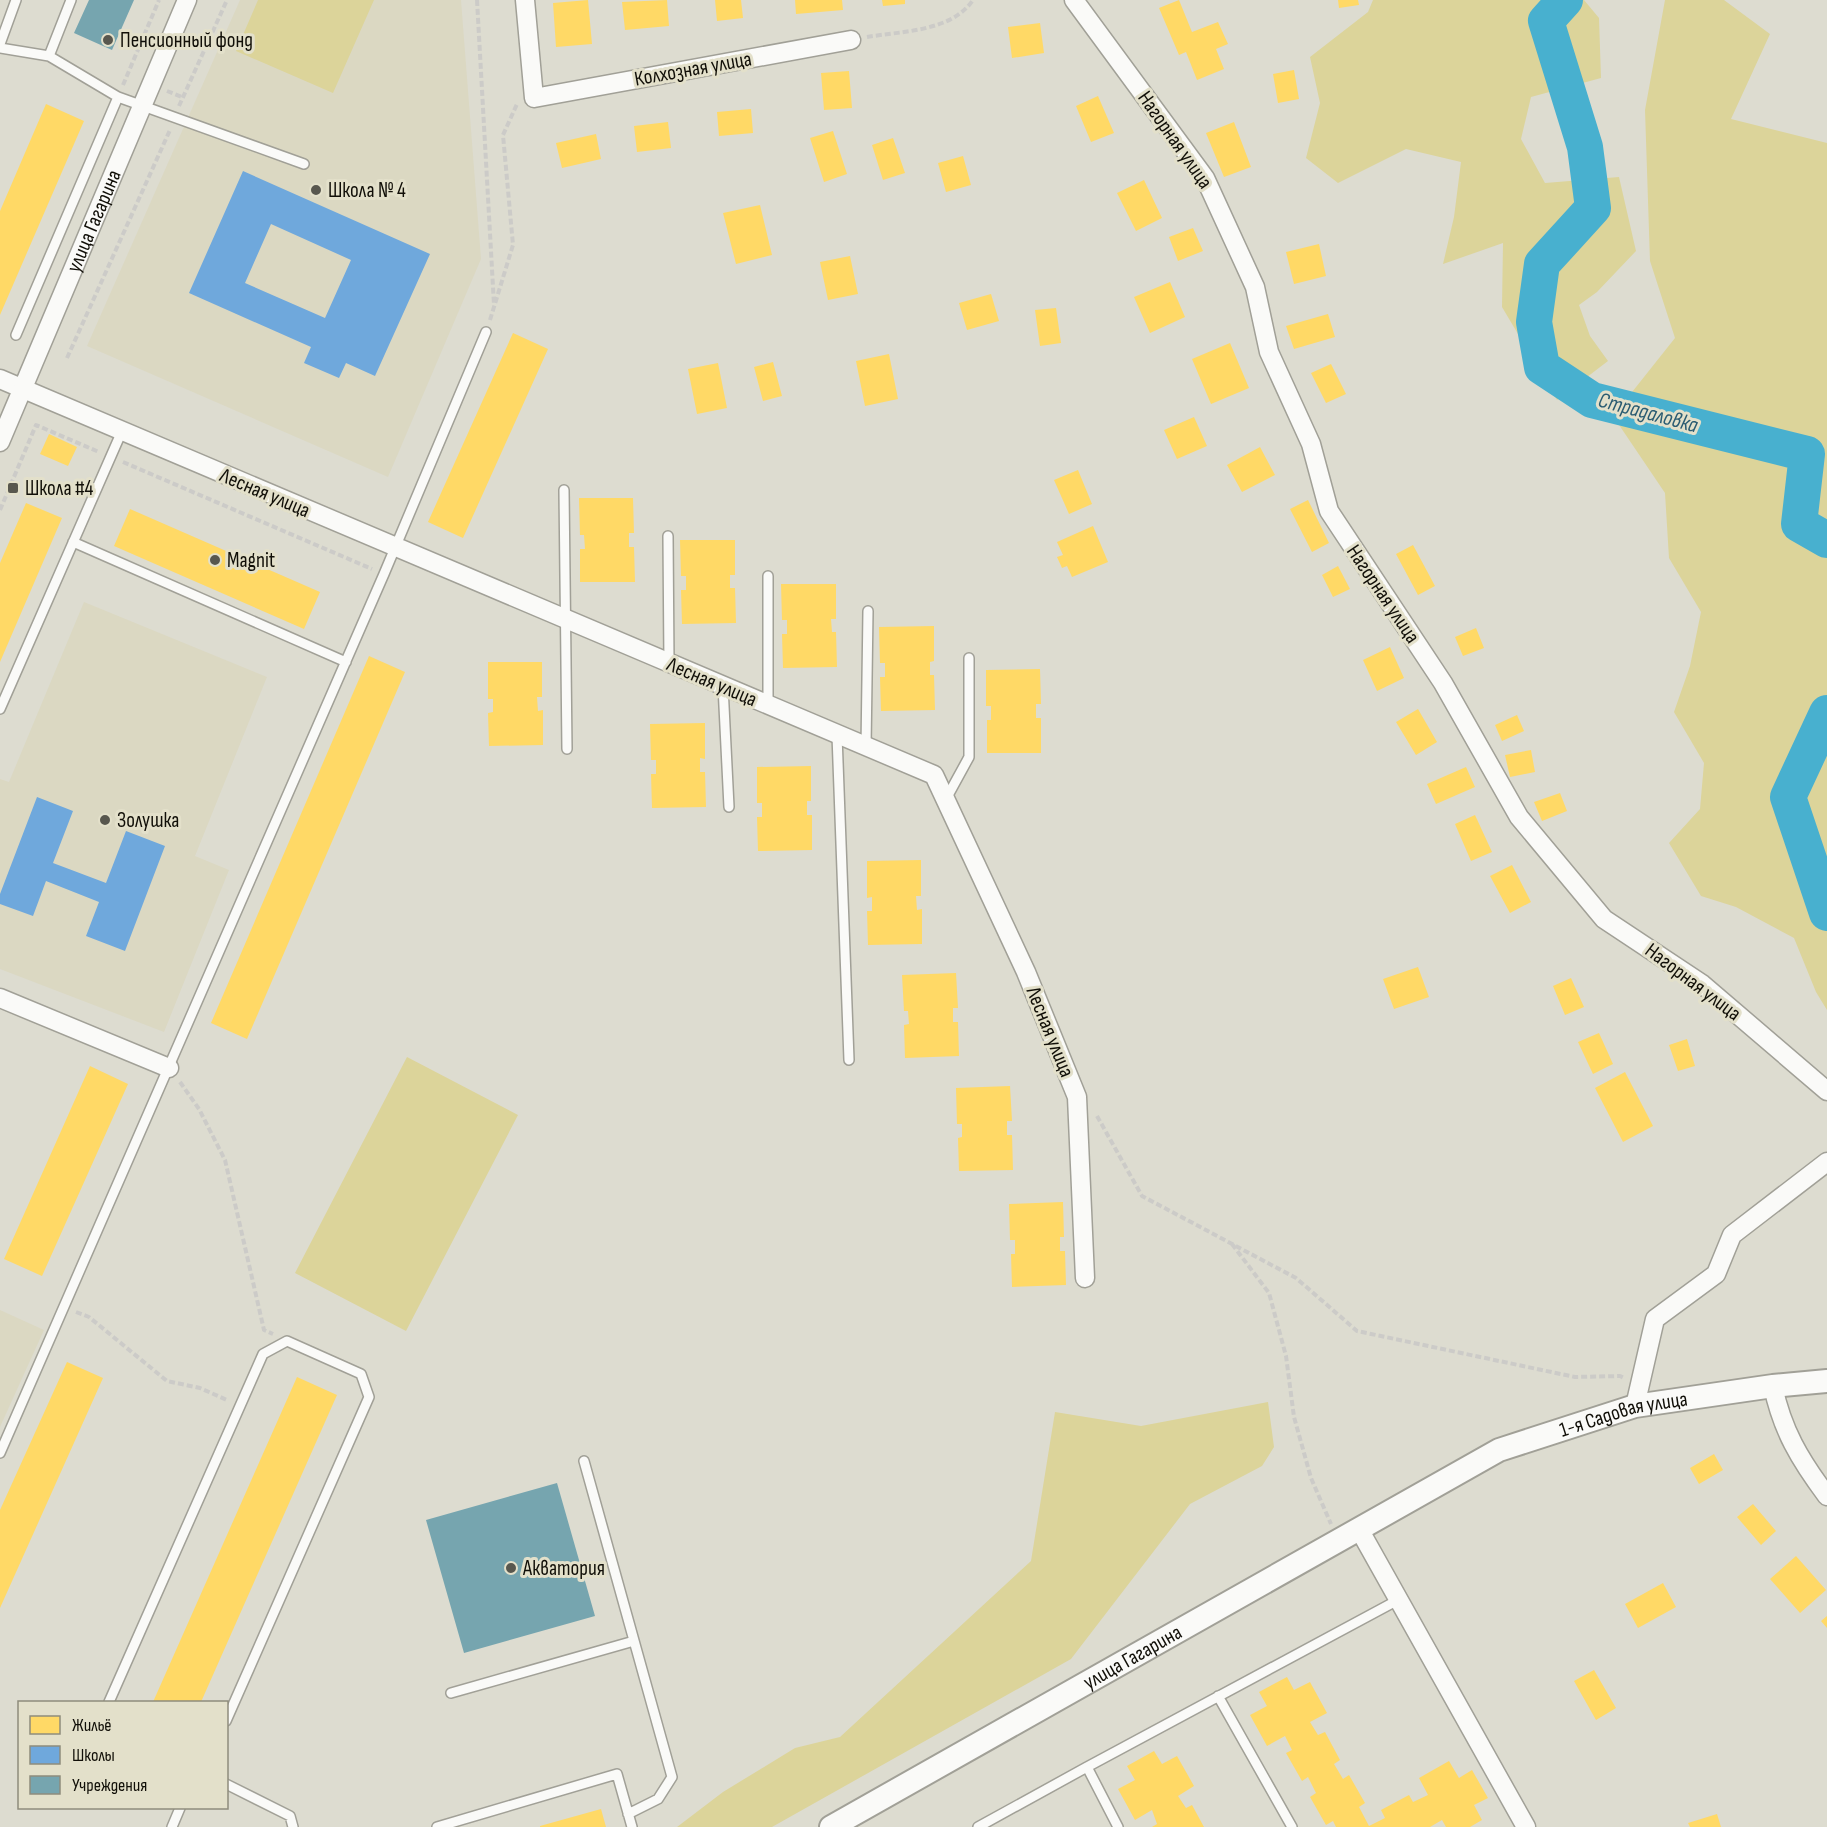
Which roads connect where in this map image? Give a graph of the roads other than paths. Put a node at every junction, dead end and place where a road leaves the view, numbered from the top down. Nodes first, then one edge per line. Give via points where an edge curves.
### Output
1 (16, 0) edge
2 (71, 0) edge
3 (187, 0) edge
4 (525, 0) edge
5 (1074, 0) edge
6 (850, 40) road end
7 (0, 46) edge
8 (49, 56) junction
9 (118, 97) junction
10 (144, 107) junction
11 (304, 164) dead end
12 (486, 332) road end
13 (16, 335) dead end
14 (0, 380) edge
15 (23, 389) junction
16 (122, 430) junction
17 (0, 442) edge
18 (564, 490) dead end
19 (668, 536) dead end
20 (73, 542) junction
21 (395, 549) junction
22 (768, 576) dead end
23 (868, 612) dead end
24 (566, 621) junction
25 (969, 658) dead end
26 (346, 662) junction
27 (669, 664) junction
28 (723, 687) junction
29 (768, 706) junction
30 (0, 709) edge
31 (837, 735) junction
32 (866, 747) junction
33 (567, 749) dead end
34 (945, 801) junction
35 (729, 807) dead end
36 (0, 998) edge
37 (849, 1060) dead end
38 (169, 1068) junction
39 (1827, 1091) edge
40 (1827, 1162) edge
41 (1085, 1278) dead end
42 (1827, 1381) edge
43 (1773, 1386) junction
44 (1636, 1396) junction
45 (0, 1453) edge
46 (584, 1461) dead end
47 (1434, 1488) joint
48 (1827, 1496) edge
49 (1359, 1529) junction
50 (1398, 1600) junction
51 (634, 1641) junction
52 (451, 1693) dead end
53 (1218, 1696) junction
54 (109, 1701) edge
55 (228, 1716) edge
56 (1087, 1767) junction
57 (228, 1785) edge
58 (180, 1809) edge
59 (628, 1814) junction
60 (1524, 1826) edge
61 (172, 1827) edge
62 (293, 1827) edge
63 (437, 1827) edge
64 (632, 1827) edge
65 (831, 1827) edge
66 (978, 1827) edge
67 (1118, 1827) edge
68 (1292, 1827) edge

1 - 7 lane
2 - 8 lane
3 - 10 street, улица Гагарина
4 - 6 street, Колхозная улица via 534,98
5 - 39 street, Нагорная улица via 1205,178 1255,287 1269,352 1311,444 1329,511 1443,683 1519,817 1604,919 1702,984
7 - 8 lane
8 - 9 lane
9 - 10 lane
9 - 13 lane
10 - 11 lane
10 - 15 street, улица Гагарина
12 - 21 lane
14 - 15 street, Лесная улица
15 - 16 street, Лесная улица
15 - 17 street, улица Гагарина
16 - 20 lane
16 - 21 street, Лесная улица
18 - 24 lane
19 - 27 lane
20 - 26 lane
20 - 30 lane
21 - 24 street, Лесная улица
21 - 26 lane
22 - 29 lane
23 - 32 lane
24 - 27 street, Лесная улица
24 - 33 lane
25 - 34 lane via 969,757
26 - 38 lane
27 - 28 street, Лесная улица
28 - 29 street, Лесная улица
28 - 35 lane
29 - 31 street, Лесная улица
31 - 32 street, Лесная улица
31 - 37 lane
32 - 34 street, Лесная улица via 934,775
34 - 41 street, Лесная улица via 1026,972 1077,1097
36 - 38 street
38 - 45 lane
40 - 44 street via 1732,1235 1716,1274 1655,1319
42 - 43 street, 1-я Садовая улица
43 - 44 street, 1-я Садовая улица
43 - 48 street via 1779,1415 1801,1461
44 - 47 street, 1-я Садовая улица via 1499,1450
46 - 51 lane
47 - 49 street, улица Гагарина
49 - 50 street
49 - 65 street, улица Гагарина
50 - 53 lane
50 - 60 street
51 - 52 lane
51 - 59 lane via 672,1777 658,1799
53 - 56 lane
53 - 68 lane
54 - 55 lane via 263,1354 287,1341 361,1374 369,1397
56 - 66 lane
56 - 67 lane
57 - 62 lane via 290,1816
58 - 61 lane
59 - 63 lane via 617,1774
59 - 64 lane

